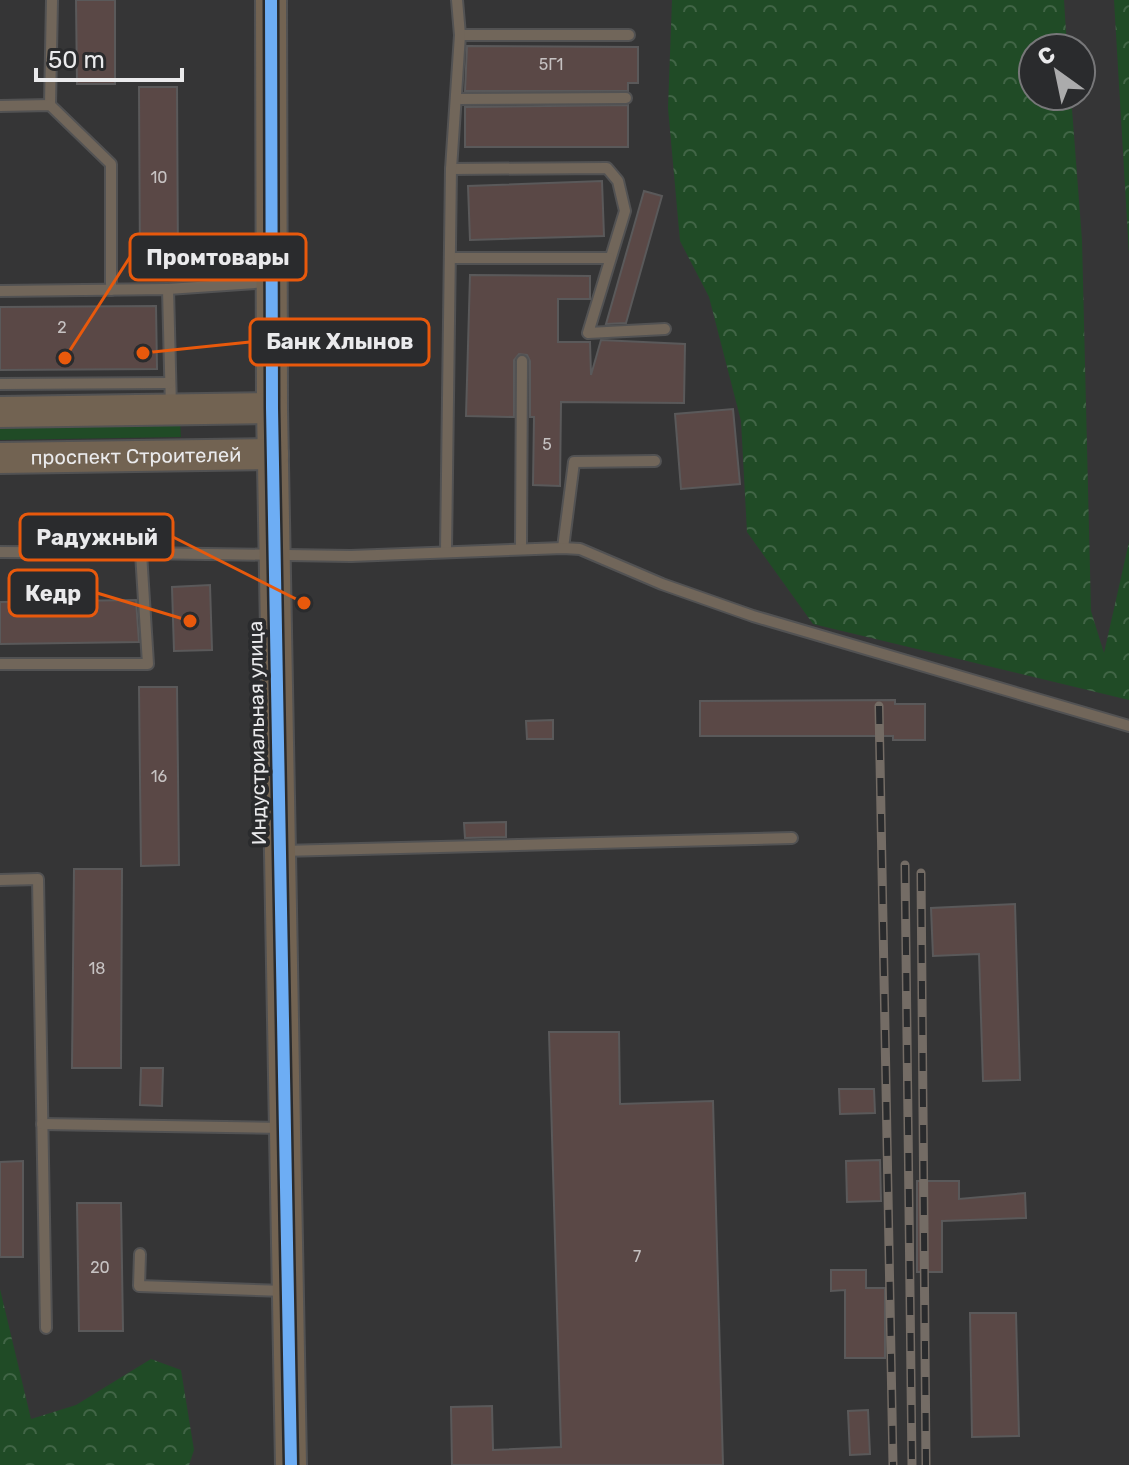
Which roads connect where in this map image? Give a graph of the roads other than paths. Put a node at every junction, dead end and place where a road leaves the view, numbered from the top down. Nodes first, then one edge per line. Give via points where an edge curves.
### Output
1 (52, 0) edge
2 (271, 0) edge
3 (457, 0) edge
4 (460, 35) junction
5 (629, 35) dead end
6 (626, 98) dead end
7 (457, 99) junction
8 (50, 105) junction
9 (0, 106) edge
10 (451, 169) junction
11 (452, 258) junction
12 (609, 258) junction
13 (273, 282) junction
14 (168, 289) junction
15 (111, 290) junction
16 (0, 291) edge
17 (665, 329) dead end
18 (522, 361) dead end
19 (0, 384) edge
20 (170, 396) junction
21 (272, 408) junction
22 (0, 412) edge
23 (273, 454) junction
24 (0, 458) edge
25 (655, 461) dead end
26 (521, 547) junction
27 (563, 548) junction
28 (446, 551) junction
29 (0, 552) edge
30 (141, 553) junction
31 (274, 555) junction
32 (0, 664) edge
33 (1129, 726) edge
34 (792, 838) dead end
35 (279, 851) junction
36 (0, 880) edge
37 (42, 1124) junction
38 (285, 1128) junction
39 (140, 1254) dead end
40 (288, 1291) junction
41 (46, 1328) dead end
42 (291, 1465) edge

1 - 8 lane
2 - 13 street, Индустриальная улица
3 - 4 lane
4 - 5 lane
4 - 7 lane
6 - 7 lane
7 - 10 lane
8 - 9 lane
8 - 15 lane via 111,164
10 - 11 lane
10 - 12 lane via 607,168 618,181 625,211
11 - 12 lane
11 - 28 lane
12 - 17 lane via 588,333
13 - 14 lane
13 - 21 street, Индустриальная улица
14 - 15 lane
14 - 20 lane
15 - 16 lane
18 - 26 lane
19 - 20 lane
20 - 21 street
20 - 22 street
21 - 23 street, Индустриальная улица
23 - 24 street, проспект Строителей
23 - 31 street, Индустриальная улица
25 - 27 lane via 574,462
26 - 27 lane
26 - 28 lane
27 - 33 lane via 580,549 753,616
28 - 31 lane
29 - 30 lane
30 - 31 lane
30 - 32 lane via 148,664
31 - 35 street, Индустриальная улица
34 - 35 lane
35 - 38 street, Индустриальная улица
36 - 37 lane via 38,879
37 - 38 lane
37 - 41 lane
38 - 40 street, Индустриальная улица
39 - 40 lane via 139,1286
40 - 42 street, Индустриальная улица

